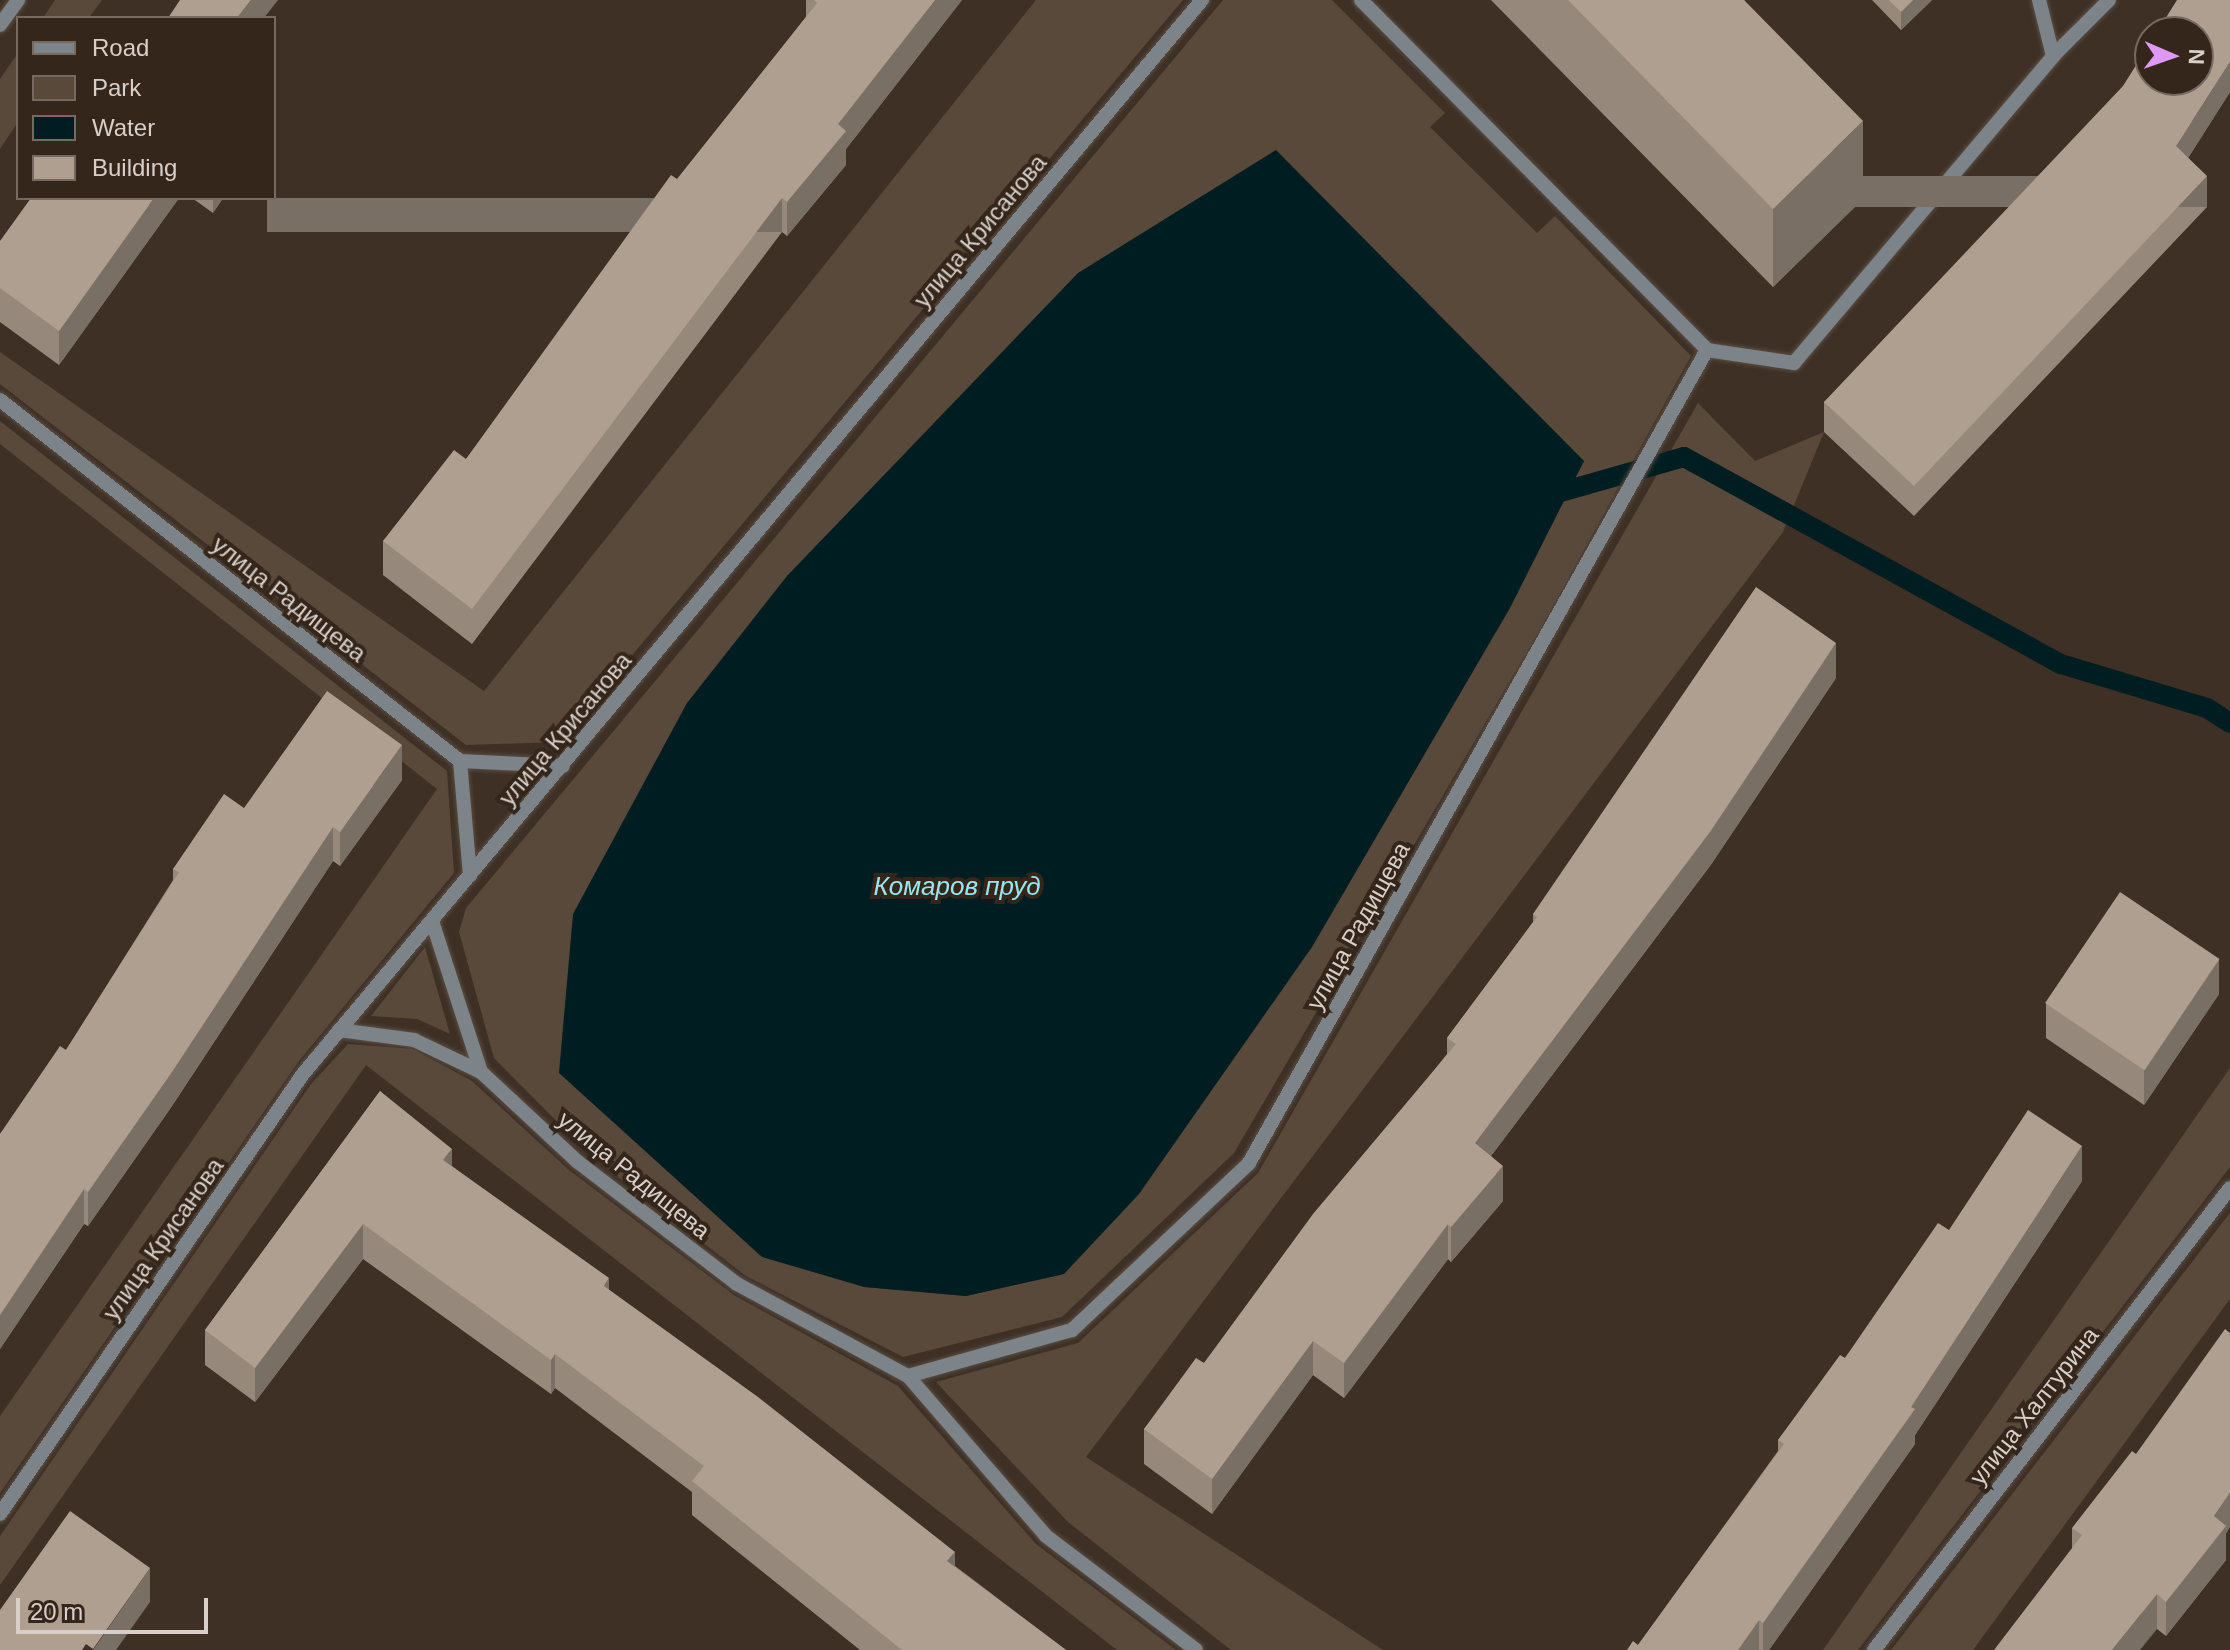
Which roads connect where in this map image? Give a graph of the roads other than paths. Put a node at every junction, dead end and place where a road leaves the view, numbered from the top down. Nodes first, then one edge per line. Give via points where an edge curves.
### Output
1 (18, 0) edge
2 (1202, 0) edge
3 (1361, 0) edge
4 (2039, 0) edge
5 (2109, 0) edge
6 (0, 25) edge
7 (2053, 56) junction
8 (1707, 350) junction
9 (0, 400) edge
10 (460, 761) junction
11 (563, 766) junction
12 (470, 876) junction
13 (432, 921) junction
14 (339, 1030) junction
15 (481, 1072) junction
16 (2230, 1188) edge
17 (908, 1376) junction
18 (0, 1514) edge
19 (1196, 1650) edge
20 (1874, 1650) edge

1 - 6 street
2 - 11 street, улица Крисанова
3 - 8 street
4 - 7 street
5 - 7 street
7 - 8 street via 1794,363
8 - 17 street, улица Радищева via 1249,1163 1072,1330
9 - 10 street, улица Радищева
10 - 11 street
10 - 12 street
11 - 12 street, улица Крисанова
12 - 13 street, улица Крисанова
13 - 14 street, улица Крисанова
13 - 15 street, улица Радищева
14 - 15 street via 414,1040
14 - 18 street, улица Крисанова via 303,1074
15 - 17 street, улица Радищева via 578,1162 737,1284
16 - 20 street, улица Халтурина
17 - 19 street, улица Радищева via 1046,1536

